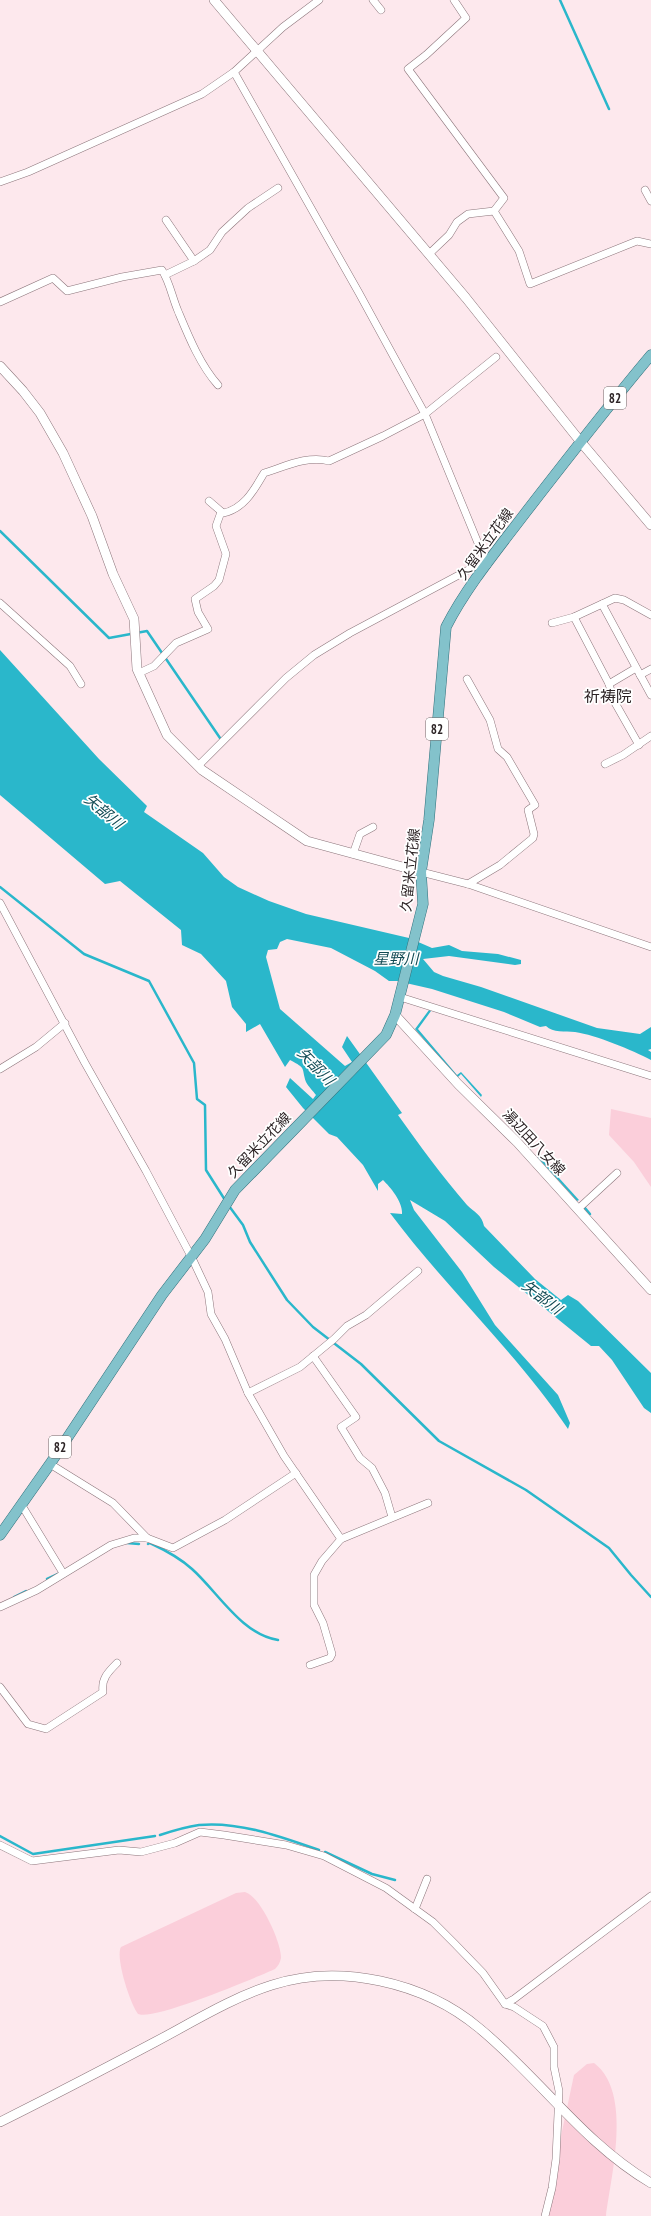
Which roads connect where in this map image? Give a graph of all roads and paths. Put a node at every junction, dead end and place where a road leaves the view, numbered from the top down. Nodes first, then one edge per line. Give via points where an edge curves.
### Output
1 (214, 0) edge
2 (319, 0) edge
3 (373, 0) edge
4 (454, 0) edge
5 (381, 10) dead end
6 (257, 51) junction
7 (234, 72) junction
8 (0, 182) edge
9 (278, 188) dead end
10 (645, 190) dead end
11 (651, 201) edge
12 (494, 211) junction
13 (166, 220) dead end
14 (651, 244) edge
15 (429, 254) junction
16 (194, 260) junction
17 (165, 275) junction
18 (0, 302) edge
19 (651, 355) edge
20 (496, 357) dead end
21 (0, 366) edge
22 (218, 385) dead end
23 (424, 414) junction
24 (580, 441) junction
25 (209, 501) dead end
26 (221, 512) junction
27 (651, 525) edge
28 (486, 563) junction
29 (0, 603) edge
30 (602, 604) junction
31 (651, 615) edge
32 (574, 618) junction
33 (552, 623) dead end
34 (651, 669) edge
35 (638, 672) junction
36 (139, 673) junction
37 (467, 679) dead end
38 (81, 684) dead end
39 (609, 684) junction
40 (651, 695) edge
41 (651, 736) edge
42 (639, 745) junction
43 (605, 764) dead end
44 (198, 766) junction
45 (373, 827) dead end
46 (353, 854) junction
47 (421, 872) junction
48 (468, 884) junction
49 (0, 903) edge
50 (651, 947) edge
51 (400, 994) junction
52 (395, 1015) junction
53 (65, 1023) junction
54 (0, 1069) edge
55 (651, 1076) edge
56 (616, 1173) dead end
57 (578, 1209) junction
58 (192, 1258) junction
59 (418, 1271) dead end
60 (651, 1290) edge
61 (313, 1356) junction
62 (248, 1392) junction
63 (50, 1464) junction
64 (296, 1473) junction
65 (428, 1503) dead end
66 (22, 1504) junction
67 (392, 1517) junction
68 (0, 1535) edge
69 (147, 1538) junction
70 (341, 1539) junction
71 (64, 1573) junction
72 (0, 1607) edge
73 (117, 1663) dead end
74 (310, 1666) dead end
75 (0, 1687) edge
76 (0, 1845) edge
77 (427, 1879) dead end
78 (651, 1896) edge
79 (415, 1909) junction
80 (514, 2003) junction
81 (556, 2103) junction
82 (0, 2122) edge
83 (651, 2183) edge
84 (545, 2216) edge

1 - 6 street
2 - 6 street via 282,27
3 - 5 street
4 - 12 street via 466,18 408,69 504,198
6 - 7 street
6 - 15 street
7 - 8 street via 202,94 28,172
7 - 23 street
9 - 16 street via 248,208 222,232 210,250
10 - 11 street
12 - 14 street via 519,251 530,284 637,241
12 - 15 street via 468,214 457,222 441,245
13 - 16 street
15 - 24 street via 503,342
16 - 17 street
17 - 18 street via 162,270 67,291 53,278
17 - 22 street via 200,357
19 - 24 main road, 久留米立花線 / 82
20 - 23 street
21 - 36 street via 40,413 63,453 92,516 113,574 134,619
23 - 26 street via 329,461 307,459 264,473 243,504 229,512
23 - 28 street
24 - 27 street
24 - 28 main road, 久留米立花線 / 82
25 - 26 street
26 - 36 street via 216,526 226,554 219,580 195,599 198,612 208,629 176,643 154,666
28 - 44 street via 350,633 314,655 286,678
28 - 47 main road, 久留米立花線 / 82 via 446,627 429,820
29 - 38 street via 70,666
30 - 31 street via 615,598 624,600
30 - 32 street
30 - 35 street
32 - 33 street
32 - 39 street
34 - 35 street
35 - 39 street
35 - 40 street
36 - 44 street via 167,735
37 - 48 street via 490,720 498,749 507,757 535,805 528,810 533,838 500,865
39 - 42 street via 614,701
41 - 42 street
42 - 43 street
44 - 46 street via 307,841
45 - 46 street via 360,834
46 - 47 street
47 - 48 street
47 - 51 main road, 久留米立花線 / 82 via 423,904
48 - 50 street
49 - 53 street
51 - 52 main road, 久留米立花線 / 82
51 - 55 street
52 - 57 street, 湯辺田八女線
52 - 58 main road, 久留米立花線 / 82 via 386,1035 370,1053 236,1190
53 - 54 street via 36,1047
53 - 58 street
56 - 57 street
57 - 60 street, 湯辺田八女線
58 - 62 street via 208,1292 211,1314
58 - 63 main road, 久留米立花線 / 82 via 162,1295 118,1358
59 - 61 street via 366,1315 346,1326
61 - 62 street via 300,1367
61 - 67 street via 356,1417 341,1427 360,1458 372,1468 385,1493
62 - 64 street via 266,1427
63 - 66 main road, 久留米立花線 / 82
63 - 69 street via 113,1503
64 - 69 street via 225,1520 173,1548
64 - 70 street
65 - 67 street
66 - 68 main road, 久留米立花線 / 82
66 - 71 street
67 - 70 street
69 - 71 street via 117,1542
70 - 74 street via 314,1575 314,1605 323,1623 332,1654 330,1658
71 - 72 street via 37,1590
73 - 75 street via 106,1674 102,1685 103,1692 46,1729 28,1724
76 - 79 street via 32,1861 119,1850 141,1852 175,1843 200,1832 244,1838 286,1845 324,1856 386,1888
77 - 79 street
78 - 80 street via 528,1988
79 - 80 street via 433,1922 468,1957 505,2004
80 - 81 street via 543,2026 554,2047 554,2067 559,2091
81 - 82 street via 478,2027 450,2007 424,1994 364,1978 311,1977 270,1985 244,1997
81 - 83 street via 606,2152
81 - 84 street via 556,2159

